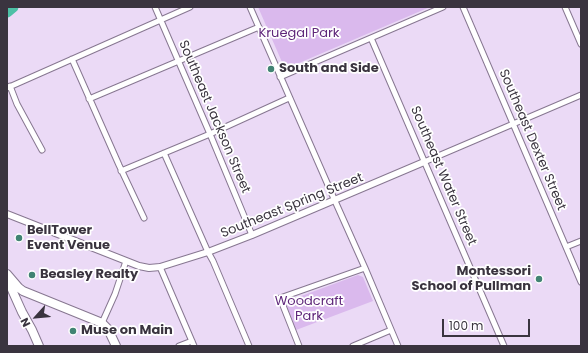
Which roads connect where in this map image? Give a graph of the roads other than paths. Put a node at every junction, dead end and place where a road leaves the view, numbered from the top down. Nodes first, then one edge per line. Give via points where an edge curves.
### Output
1 (155, 7) edge
2 (190, 7) edge
3 (250, 7) edge
4 (443, 7) edge
5 (463, 7) edge
6 (565, 7) edge
7 (161, 20) junction
8 (259, 27) junction
9 (371, 38) junction
10 (581, 44) edge
11 (72, 59) junction
12 (179, 62) junction
13 (280, 76) junction
14 (8, 87) edge
15 (581, 95) edge
16 (289, 98) junction
17 (89, 100) junction
18 (513, 124) junction
19 (210, 134) junction
20 (42, 150) dead end
21 (164, 153) junction
22 (424, 162) junction
23 (121, 171) junction
24 (334, 201) junction
25 (7, 214) edge
26 (144, 218) dead end
27 (252, 236) junction
28 (581, 241) edge
29 (566, 247) junction
30 (208, 252) junction
31 (126, 261) junction
32 (160, 267) junction
33 (365, 268) junction
34 (7, 274) edge
35 (7, 278) edge
36 (581, 282) edge
37 (30, 294) junction
38 (25, 317) junction
39 (102, 323) junction
40 (391, 330) junction
41 (193, 343) edge
42 (39, 346) edge
43 (116, 346) edge
44 (179, 346) edge
45 (249, 346) edge
46 (299, 346) edge
47 (353, 346) edge
48 (398, 346) edge
49 (504, 346) edge

1 - 7 street, Southeast Jackson Street
2 - 7 street
3 - 8 street
4 - 9 street
5 - 18 street, Southeast Dexter Street
6 - 10 street
7 - 11 street
7 - 12 street, Southeast Jackson Street
8 - 12 street
8 - 13 street
9 - 13 street
9 - 22 street, Southeast Water Street
11 - 14 street
11 - 17 street
12 - 17 street
12 - 19 street, Southeast Jackson Street
13 - 16 street
14 - 20 street
15 - 18 street, Southeast Spring Street
16 - 19 street
16 - 24 street
17 - 23 street
18 - 22 street, Southeast Spring Street
18 - 29 street, Southeast Dexter Street
19 - 21 street
19 - 27 street, Southeast Jackson Street
21 - 23 street
21 - 30 street
22 - 24 street, Southeast Spring Street
22 - 49 street, Southeast Water Street
23 - 26 street
24 - 27 street, Southeast Spring Street
24 - 33 street
25 - 31 street, Southeast Spring Street
27 - 30 street, Southeast Spring Street
28 - 29 street
29 - 36 street, Southeast Dexter Street
30 - 32 street, Southeast Spring Street
30 - 45 street
31 - 32 street, Southeast Spring Street via 149,268
31 - 39 street
32 - 41 street
33 - 40 street
33 - 46 street via 280,298
34 - 37 main road via 19,288
35 - 38 main road
37 - 38 main road via 24,299
37 - 39 main road
38 - 42 main road
39 - 43 main road via 106,325
40 - 47 street
40 - 48 street
41 - 44 street

